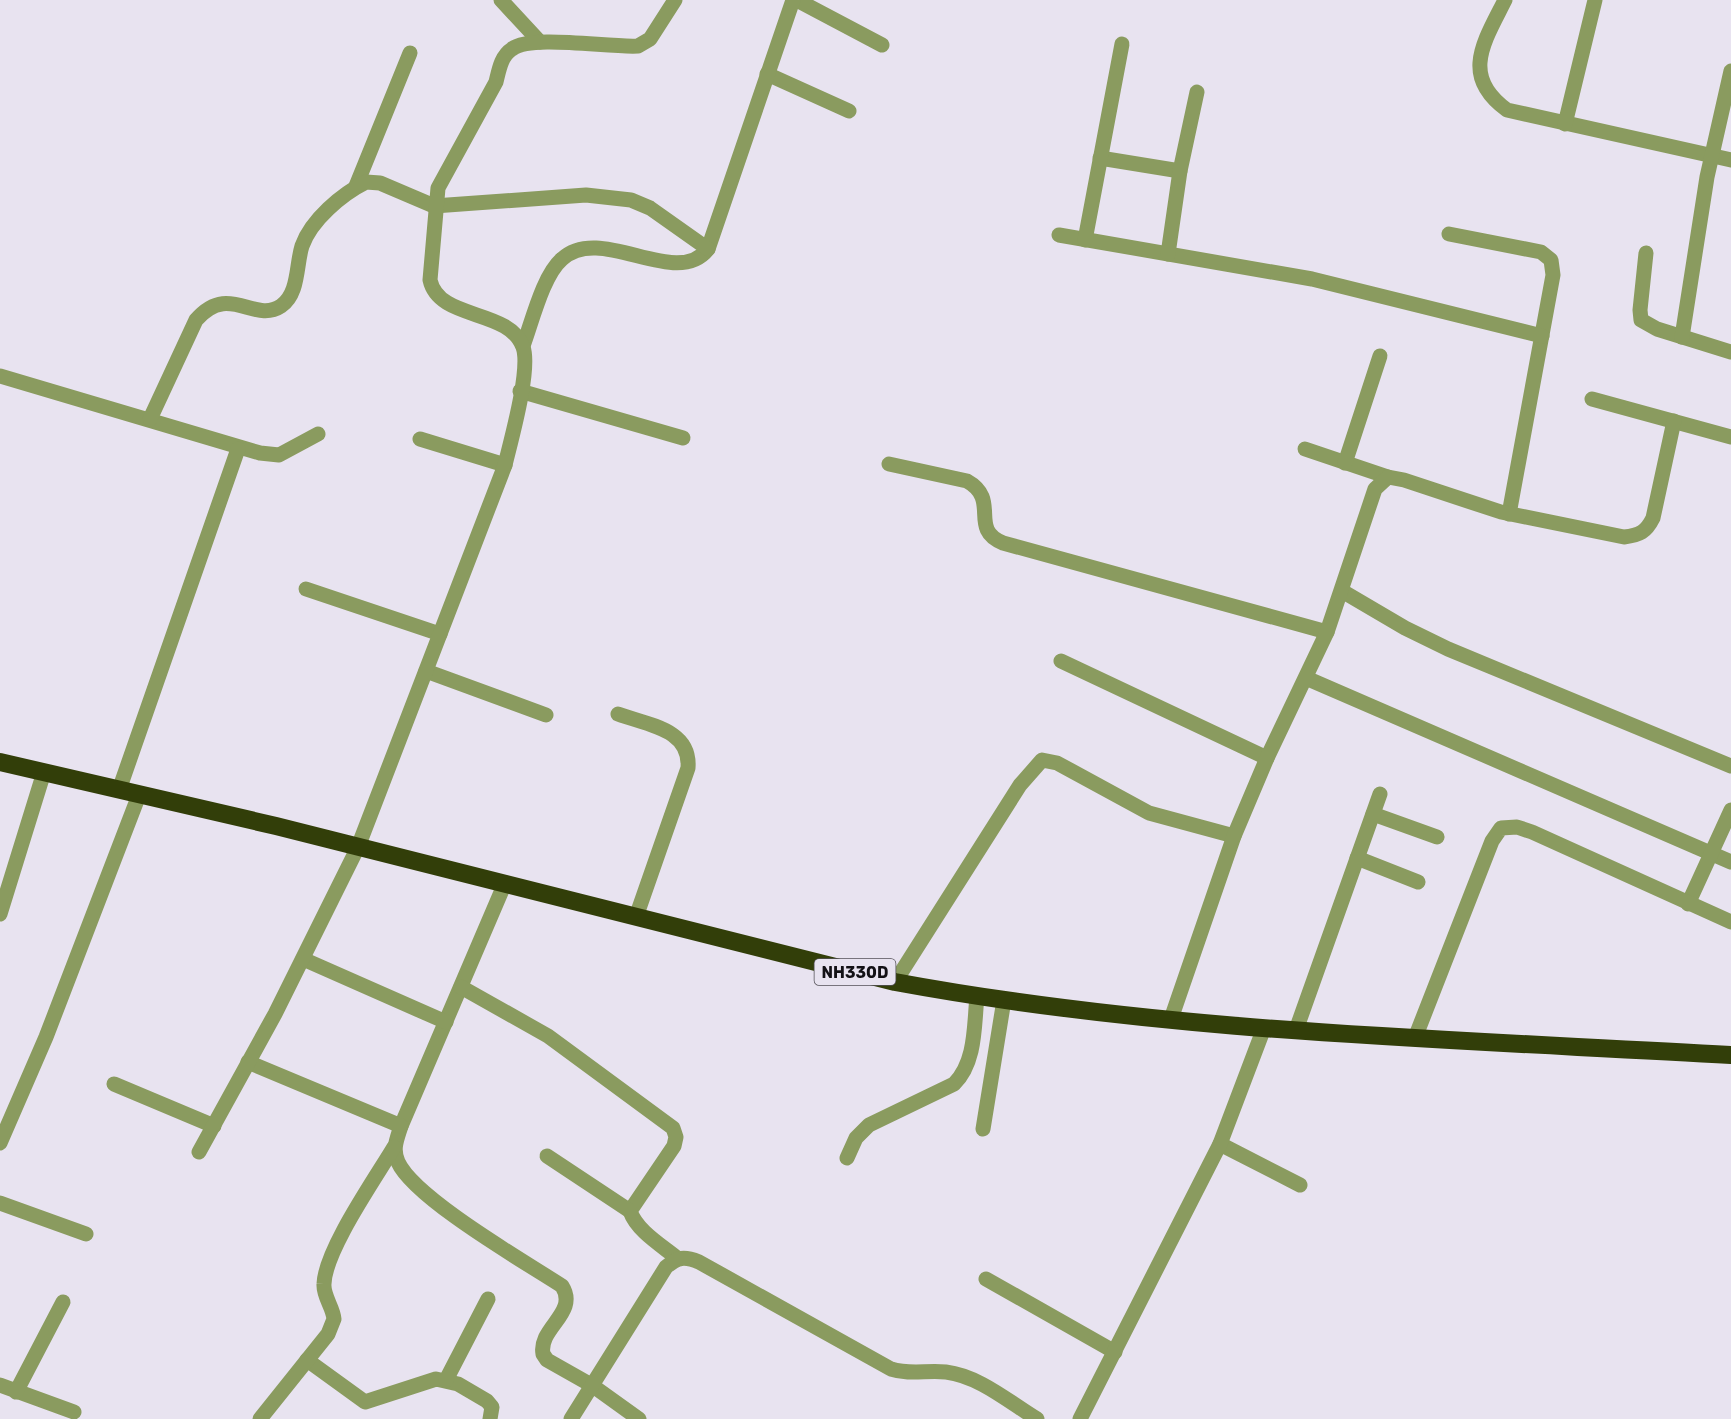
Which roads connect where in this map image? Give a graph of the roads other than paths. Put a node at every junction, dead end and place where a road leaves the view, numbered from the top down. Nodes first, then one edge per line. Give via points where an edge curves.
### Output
1 (501, 0) edge
2 (675, 0) edge
3 (795, 0) edge
4 (1505, 0) edge
5 (1595, 0) edge
6 (540, 42) junction
7 (1122, 44) dead end
8 (882, 45) dead end
9 (410, 52) dead end
10 (1731, 70) edge
11 (767, 74) junction
12 (1197, 92) dead end
13 (849, 111) dead end
14 (1565, 124) junction
15 (1711, 156) junction
16 (1100, 159) junction
17 (1731, 160) edge
18 (1180, 171) junction
19 (356, 186) junction
20 (434, 206) junction
21 (1449, 234) dead end
22 (1059, 235) dead end
23 (1085, 240) junction
24 (708, 249) junction
25 (1646, 253) dead end
26 (1168, 254) junction
27 (1542, 336) junction
28 (1682, 338) junction
29 (523, 346) junction
30 (1731, 352) edge
31 (1380, 356) dead end
32 (0, 376) edge
33 (520, 392) junction
34 (1592, 399) dead end
35 (150, 419) junction
36 (1674, 421) junction
37 (318, 434) dead end
38 (1731, 437) edge
39 (683, 438) dead end
40 (420, 439) dead end
41 (238, 449) junction
42 (1305, 449) dead end
43 (1346, 463) junction
44 (889, 464) dead end
45 (505, 465) junction
46 (1388, 477) junction
47 (1509, 514) junction
48 (306, 589) dead end
49 (1342, 591) junction
50 (1327, 632) junction
51 (440, 634) junction
52 (1061, 662) dead end
53 (426, 671) junction
54 (1305, 678) junction
55 (618, 714) dead end
56 (546, 715) dead end
57 (1267, 758) junction
58 (0, 762) edge
59 (1731, 766) edge
60 (44, 772) junction
61 (119, 790) junction
62 (1380, 794) dead end
63 (139, 795) junction
64 (1731, 810) edge
65 (1373, 814) junction
66 (1234, 836) junction
67 (1437, 837) dead end
68 (358, 847) junction
69 (1713, 854) junction
70 (1357, 858) junction
71 (1731, 862) edge
72 (1418, 882) dead end
73 (505, 883) junction
74 (1688, 904) junction
75 (0, 914) edge
76 (636, 916) junction
77 (1731, 922) edge
78 (303, 959) junction
79 (895, 982) junction
80 (461, 987) junction
81 (977, 996) junction
82 (1004, 1000) junction
83 (1171, 1019) junction
84 (446, 1022) junction
85 (1264, 1028) junction
86 (1296, 1030) junction
87 (1415, 1038) junction
88 (1731, 1055) edge
89 (248, 1062) junction
90 (114, 1084) dead end
91 (214, 1126) junction
92 (400, 1126) junction
93 (983, 1129) dead end
94 (0, 1143) edge
95 (1220, 1144) junction
96 (394, 1147) junction
97 (199, 1152) dead end
98 (547, 1156) dead end
99 (848, 1158) dead end
100 (1300, 1185) dead end
101 (0, 1203) edge
102 (630, 1211) junction
103 (86, 1234) dead end
104 (677, 1258) junction
105 (986, 1279) dead end
106 (488, 1299) dead end
107 (63, 1302) dead end
108 (1114, 1352) junction
109 (307, 1360) junction
110 (446, 1380) junction
111 (0, 1385) edge
112 (593, 1386) junction
113 (16, 1392) junction
114 (74, 1412) dead end
115 (260, 1419) edge
116 (490, 1419) edge
117 (571, 1419) edge
118 (639, 1419) edge
119 (1037, 1419) edge
120 (1080, 1419) edge

1 - 6 street
2 - 6 street via 650,39 638,45
3 - 8 street
3 - 11 street
4 - 14 street via 1481,49 1479,67 1487,92 1507,111
5 - 14 street
6 - 20 street via 512,48 501,63 496,82 438,188
7 - 16 street
9 - 19 street
10 - 15 street
11 - 13 street
11 - 24 street
12 - 18 street
14 - 15 street
15 - 17 street
15 - 28 street
16 - 18 street
16 - 23 street
18 - 26 street
19 - 20 street via 380,183
19 - 35 street via 310,230 302,246 294,287 281,306 268,311 228,303 214,305 196,320
20 - 24 street via 609,196 650,208
20 - 29 street via 430,280 433,292 441,300 505,328
21 - 27 street via 1541,252 1551,260 1553,275
22 - 23 street
23 - 26 street
24 - 29 street via 700,259 689,263 601,248 580,249 562,258 551,272
25 - 28 street via 1641,320 1647,326
26 - 27 street via 1312,279
27 - 47 street
28 - 30 street
29 - 33 street
31 - 43 street
32 - 35 street
33 - 39 street
33 - 45 street
34 - 36 street
35 - 41 street
36 - 38 street
36 - 47 street via 1653,518 1639,535 1624,537
37 - 41 street via 279,454
40 - 45 street
41 - 61 street
42 - 43 street
43 - 46 street
44 - 50 street via 979,487 985,499 985,528 991,538 1003,543
45 - 51 street
46 - 47 street
46 - 49 street via 1375,489
48 - 51 street
49 - 50 street
49 - 59 street via 1429,641
50 - 54 street
51 - 53 street
52 - 57 street
53 - 56 street
53 - 68 street
54 - 57 street
54 - 69 street
55 - 76 street via 671,734 684,743 689,754 688,768
57 - 66 street
58 - 60 highway, NH330D
60 - 61 highway, NH330D
60 - 75 street
61 - 63 highway, NH330D
62 - 65 street
63 - 68 highway, NH330D
63 - 94 street via 46,1036
64 - 69 street
65 - 67 street
65 - 70 street
66 - 79 street via 1149,813 1057,763 1042,760 1020,785
66 - 83 street
68 - 73 highway, NH330D
68 - 78 street
69 - 71 street
69 - 74 street
70 - 72 street
70 - 86 street
73 - 76 highway, NH330D
73 - 80 street
74 - 77 street
74 - 87 street via 1532,832 1517,827 1501,828 1492,841
76 - 79 highway, NH330D
78 - 84 street
78 - 89 street
79 - 81 highway, NH330D
80 - 84 street
80 - 102 street via 548,1036 673,1128 674,1146
81 - 82 highway, NH330D
81 - 99 street via 969,1064 963,1074 954,1084 869,1125 856,1138
82 - 83 highway, NH330D
82 - 93 street
83 - 85 highway, NH330D
84 - 92 street
85 - 86 highway, NH330D
85 - 95 street
86 - 87 highway, NH330D
87 - 88 highway, NH330D
89 - 91 street
89 - 92 street
90 - 91 street
91 - 97 street
92 - 96 street
95 - 100 street
95 - 108 street
96 - 109 street via 338,1242 323,1287 334,1319 328,1334
96 - 112 street via 407,1177 429,1197 562,1286 568,1302 544,1341 543,1354
98 - 102 street
101 - 103 street
102 - 104 street via 641,1229
104 - 112 street via 666,1268
104 - 119 street via 699,1262 891,1369 907,1374 944,1372 962,1376
105 - 108 street
106 - 110 street
107 - 113 street
108 - 120 street
109 - 110 street via 365,1402 436,1379
109 - 115 street
110 - 116 street via 488,1401 492,1407
111 - 113 street
112 - 117 street
112 - 118 street
113 - 114 street

